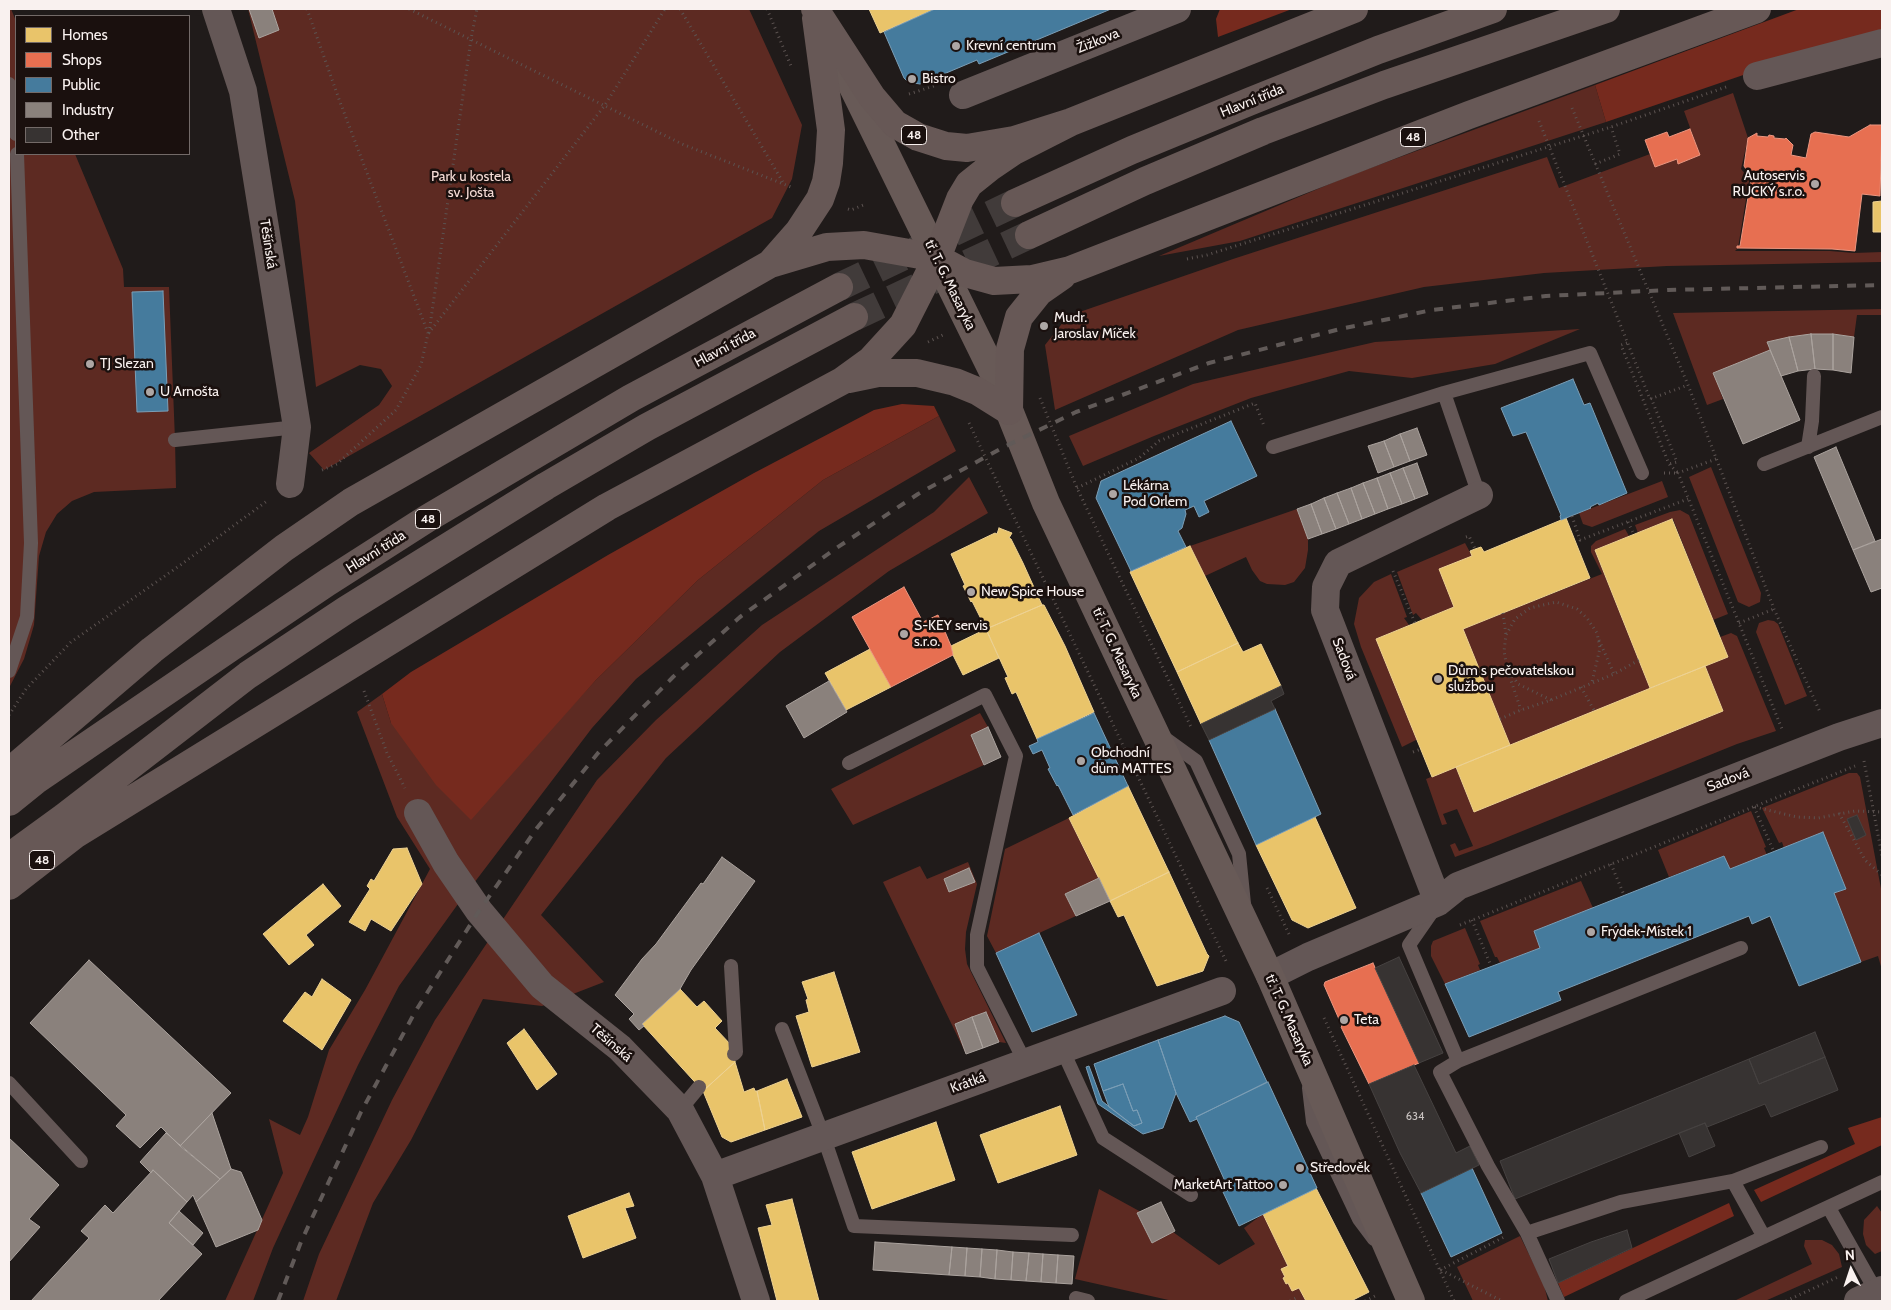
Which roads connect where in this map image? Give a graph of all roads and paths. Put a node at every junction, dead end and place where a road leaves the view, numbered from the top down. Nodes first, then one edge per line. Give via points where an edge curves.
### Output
1 (216, 9) edge
2 (307, 9) edge
3 (409, 9) edge
4 (478, 9) edge
5 (665, 9) edge
6 (680, 9) edge
7 (815, 9) edge
8 (1177, 9) edge
9 (1354, 9) edge
10 (1493, 9) edge
11 (1606, 9) edge
12 (1757, 9) edge
13 (471, 40) junction
14 (1882, 43) edge
15 (1757, 76) joint
16 (9, 84) edge
17 (963, 95) dead end
18 (1569, 100) dead end
19 (15, 103) edge
20 (605, 105) junction
21 (1538, 120) dead end
22 (1071, 122) junction
23 (1611, 127) junction
24 (17, 155) edge
25 (1595, 164) junction
26 (1014, 203) tunnel mouth
27 (1029, 235) tunnel mouth
28 (937, 258) junction
29 (1181, 260) dead end
30 (770, 264) junction
31 (1070, 270) junction
32 (839, 287) tunnel mouth
33 (854, 317) tunnel mouth
34 (428, 334) junction
35 (1814, 376) dead end
36 (842, 381) junction
37 (994, 382) junction
38 (1688, 385) junction
39 (1037, 391) dead end
40 (1444, 393) junction
41 (1009, 411) joint
42 (1882, 417) edge
43 (967, 419) dead end
44 (297, 427) junction
45 (175, 440) dead end
46 (1273, 447) joint
47 (1808, 447) junction
48 (1716, 459) junction
49 (1669, 464) junction
50 (1764, 464) dead end
51 (1071, 472) dead end
52 (1642, 472) dead end
53 (1678, 473) junction
54 (290, 484) junction
55 (1077, 488) dead end
56 (1480, 495) joint
57 (1688, 499) junction
58 (1572, 516) dead end
59 (1628, 522) junction
60 (1634, 534) dead end
61 (1460, 539) dead end
62 (1475, 549) dead end
63 (1391, 568) dead end
64 (1774, 609) junction
65 (1503, 613) dead end
66 (1416, 623) dead end
67 (1739, 623) junction
68 (1596, 633) junction
69 (1506, 635) junction
70 (1639, 660) dead end
71 (1507, 668) junction
72 (9, 671) edge
73 (1614, 674) junction
74 (1592, 682) junction
75 (362, 687) dead end
76 (1581, 687) junction
77 (1551, 700) junction
78 (1521, 710) junction
79 (1594, 712) dead end
80 (9, 715) edge
81 (1500, 719) dead end
82 (1824, 720) dead end
83 (1875, 726) edge
84 (1783, 733) dead end
85 (849, 763) dead end
86 (21, 772) edge
87 (9, 802) edge
88 (1754, 807) junction
89 (1874, 812) junction
90 (1882, 812) edge
91 (418, 813) joint
92 (1839, 813) junction
93 (70, 825) junction
94 (1774, 852) dead end
95 (1882, 856) edge
96 (9, 857) edge
97 (1611, 864) junction
98 (1882, 875) edge
99 (9, 886) edge
100 (1624, 895) dead end
101 (1438, 902) junction
102 (1472, 920) junction
103 (1454, 927) dead end
104 (1741, 948) dead end
105 (731, 966) dead end
106 (1491, 966) dead end
107 (1270, 976) junction
108 (1226, 979) joint
109 (1320, 1011) dead end
110 (782, 1029) dead end
111 (1062, 1049) junction
112 (734, 1054) dead end
113 (1458, 1061) junction
114 (1025, 1062) junction
115 (9, 1083) edge
116 (699, 1088) dead end
117 (680, 1110) junction
118 (823, 1135) junction
119 (1821, 1147) dead end
120 (81, 1161) dead end
121 (715, 1176) junction
122 (1733, 1181) junction
123 (1882, 1182) edge
124 (1191, 1196) dead end
125 (1829, 1208) junction
126 (1525, 1231) junction
127 (1072, 1235) dead end
128 (1764, 1237) junction
129 (1861, 1266) junction
130 (1440, 1270) junction
131 (1371, 1287) dead end
132 (1872, 1295) edge
133 (1375, 1296) junction
134 (756, 1301) edge
135 (1290, 1301) edge
136 (1298, 1301) edge
137 (1365, 1301) edge
138 (1378, 1301) edge
139 (1411, 1301) edge
140 (1454, 1301) edge
141 (1502, 1301) edge
142 (1558, 1301) edge
143 (1626, 1301) edge
144 (1786, 1301) edge

1 - 44 street, Těšínská via 243,91
2 - 34 path
3 - 13 path
4 - 13 path
5 - 20 path
6 - 20 path via 785,184 682,144
7 - 22 main road, 48 via 872,97 895,124 918,137 946,146 967,148 1014,140
7 - 28 street, tř. T. G. Masaryka
7 - 30 main road, 48 via 832,130 829,163 820,200 799,231
8 - 17 street, Žižkova
9 - 22 main road, 48
10 - 26 main road, Hlavní třída via 1378,50 1251,101
11 - 27 main road via 1384,85 1264,131
12 - 31 main road, 48 via 1469,115
13 - 20 path
13 - 34 path
14 - 15 street
15 - 23 path
16 - 19 lane
18 - 25 path
20 - 34 path
21 - 38 path via 1650,399
22 - 28 main road, 48 via 1014,151 969,184
23 - 25 path via 1620,154
23 - 29 path via 1207,255
24 - 72 lane via 31,543 27,618
25 - 38 path
28 - 30 main road, 48 via 864,245 827,247
28 - 31 main road, 48 via 965,273 994,281 1032,279
28 - 36 main road, 48 via 903,325 872,360
28 - 37 street, tř. T. G. Masaryka
30 - 86 main road, 48 via 350,502 284,548 152,650
31 - 37 main road, 48 via 1038,292 1019,317 1010,349
32 - 86 main road, Hlavní třída / 48 via 631,398 428,518 263,626
33 - 93 main road, 48 via 647,427 346,610 248,675
34 - 54 path via 421,365 396,410 337,464
35 - 47 lane
36 - 37 main road, 48 via 878,373 917,373 955,382
36 - 93 main road, 48 via 607,507
37 - 41 main road, 48
38 - 48 path
39 - 51 path
40 - 46 lane
40 - 52 lane via 1590,353
40 - 56 lane
41 - 107 street, tř. T. G. Masaryka via 1041,489
42 - 47 lane
43 - 108 path via 1010,506
44 - 45 lane
44 - 54 street, Těšínská
46 - 55 path via 1255,404 1159,441 1139,458
47 - 50 lane
48 - 53 path
48 - 64 path
49 - 49 path via 1657,433 1621,345 1629,343 1677,462
49 - 53 path
53 - 57 path
54 - 80 path via 70,642 26,689
56 - 101 street, Sadová via 1338,563 1326,586 1325,610
57 - 59 path
57 - 67 path
58 - 59 path via 1580,540
59 - 60 path
61 - 62 path via 1469,536
63 - 66 path
64 - 67 path
64 - 82 path
65 - 69 path
67 - 84 path
68 - 69 path via 1577,609 1556,602 1530,608 1515,619
68 - 73 path
68 - 74 path via 1600,648
69 - 71 path
70 - 73 path
71 - 77 path via 1518,684
71 - 78 path
73 - 74 path
74 - 76 path
75 - 91 path via 387,753
76 - 77 path
76 - 79 path
77 - 78 path
78 - 81 path
83 - 101 street, Sadová via 1839,737 1458,886
85 - 114 lane via 985,695 1016,756 977,935 977,967
86 - 87 main road, Hlavní třída / 48
88 - 89 path via 1864,762
88 - 92 path via 1797,817 1818,818
88 - 94 path
88 - 97 path
89 - 90 path
89 - 92 path
89 - 95 path
91 - 117 street, Těšínská via 446,863 479,911 542,986 620,1048
92 - 98 path via 1865,860
93 - 96 main road, 48
93 - 99 main road, 48
97 - 100 path
97 - 102 path
101 - 107 street, Sadová
101 - 113 lane via 1409,945
102 - 103 path
102 - 106 path
104 - 113 lane
105 - 112 lane
107 - 139 street, tř. T. G. Masaryka
108 - 111 street, Krátká
109 - 130 path
110 - 118 lane
111 - 114 street, Krátká
111 - 124 lane via 1103,1138
113 - 126 lane via 1440,1072
114 - 118 street, Krátká
115 - 120 lane
116 - 117 lane
117 - 121 street, Těšínská
118 - 121 street, Krátká
118 - 127 lane via 854,1226
119 - 122 lane
121 - 134 street, Těšínská
122 - 126 lane via 1621,1202
122 - 128 lane
123 - 125 lane
125 - 128 lane
125 - 129 lane
126 - 130 path
126 - 142 lane
128 - 143 lane
129 - 132 lane
129 - 144 path
130 - 140 path
130 - 141 path
131 - 133 path
133 - 137 path
133 - 138 path
135 - 136 path via 1296,1298

